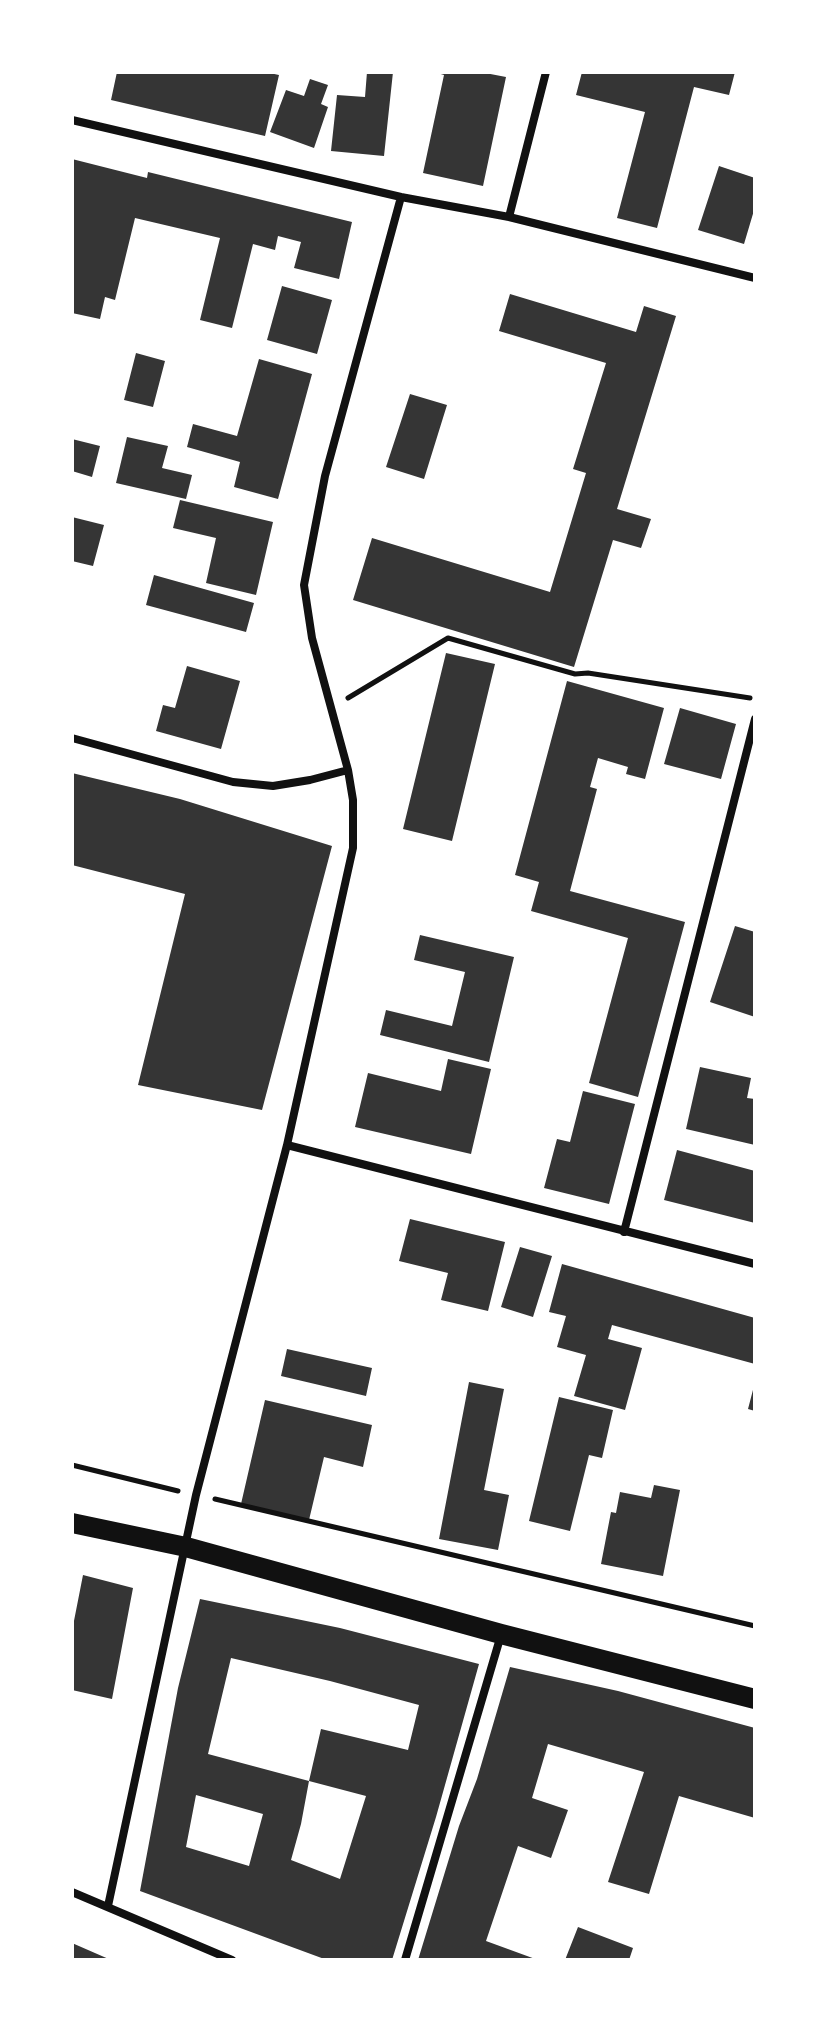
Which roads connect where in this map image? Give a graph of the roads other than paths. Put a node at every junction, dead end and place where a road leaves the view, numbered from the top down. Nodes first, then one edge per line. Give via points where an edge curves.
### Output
1 (546, 72) edge
2 (72, 120) edge
3 (401, 197) junction
4 (509, 217) junction
5 (755, 278) edge
6 (755, 719) edge
7 (72, 738) edge
8 (348, 770) junction
9 (287, 1145) junction
10 (624, 1232) junction
11 (755, 1264) edge
12 (72, 1523) edge
13 (186, 1547) junction
14 (501, 1634) junction
15 (755, 1699) edge
16 (72, 1892) edge
17 (108, 1906) junction
18 (232, 1960) edge
19 (405, 1960) edge

1 - 4 street
2 - 3 street
3 - 4 street
3 - 8 street via 325,476 304,585 312,638
4 - 5 street
6 - 10 street
7 - 8 street via 233,782 273,786
8 - 9 street via 353,848
9 - 10 street
9 - 13 street
10 - 11 street
12 - 13 main road
13 - 14 main road
13 - 17 street
14 - 15 main road
14 - 19 street
16 - 17 street
17 - 18 street

